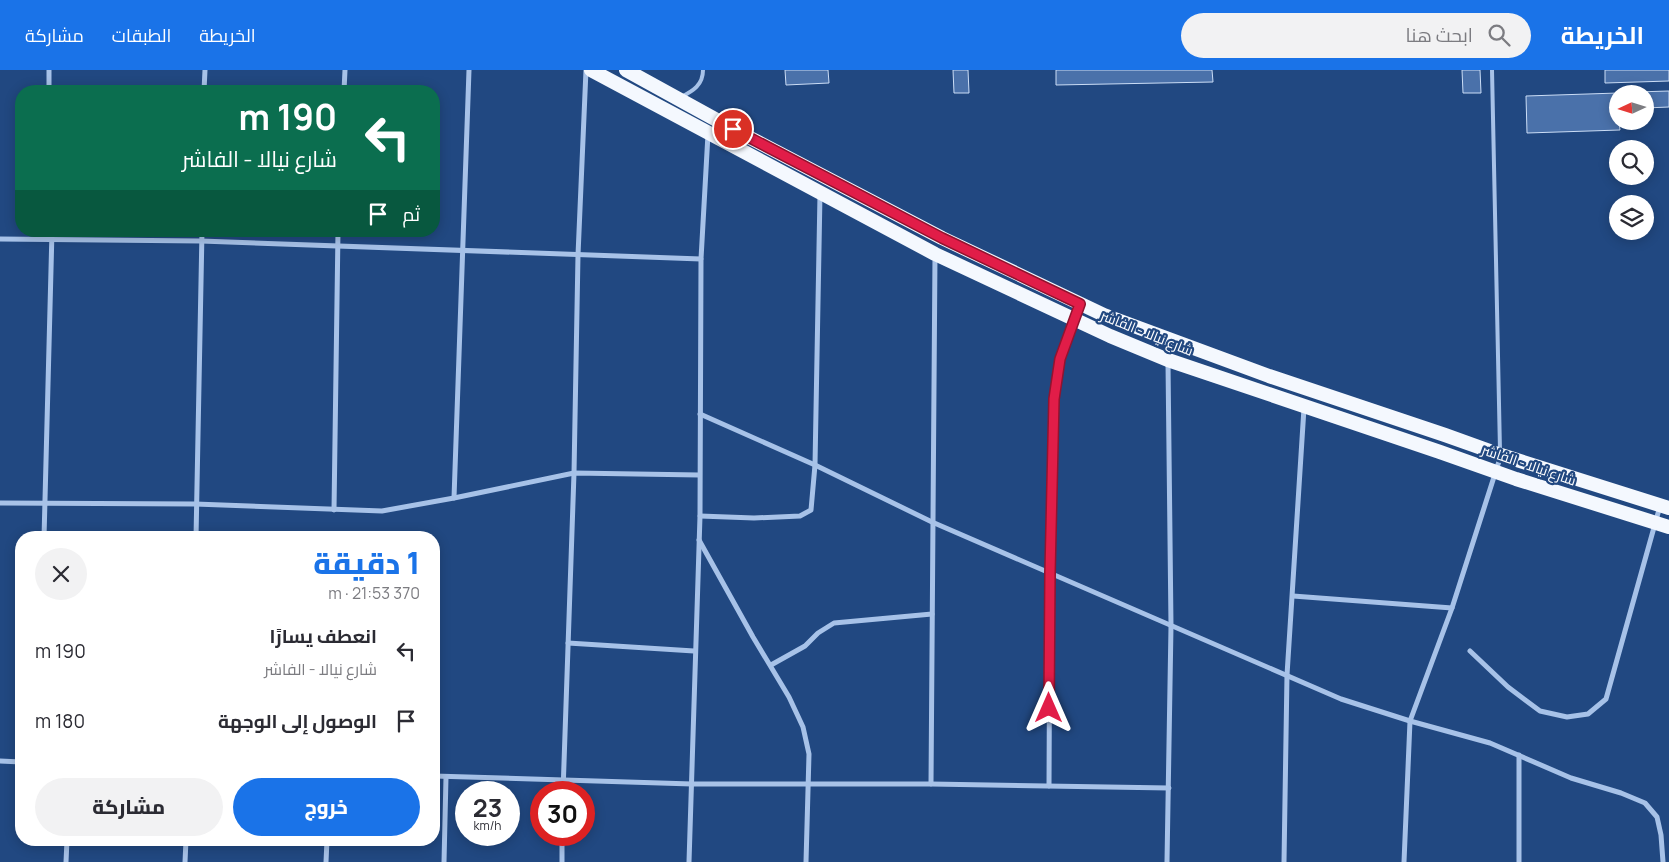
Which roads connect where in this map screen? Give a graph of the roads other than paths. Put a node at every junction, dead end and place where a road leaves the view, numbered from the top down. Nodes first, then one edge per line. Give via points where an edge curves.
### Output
1 (49, 70) edge
2 (205, 70) edge
3 (345, 70) edge
4 (469, 70) edge
5 (586, 70) edge
6 (591, 70) edge
7 (626, 70) edge
8 (703, 70) edge
9 (1492, 70) edge
10 (49, 85) edge
11 (204, 85) edge
12 (344, 85) edge
13 (678, 99) junction
14 (662, 109) junction
15 (710, 116) junction
16 (708, 132) junction
17 (820, 193) junction
18 (201, 237) edge
19 (338, 237) edge
20 (0, 239) edge
21 (52, 240) junction
22 (201, 241) junction
23 (338, 246) junction
24 (464, 249) junction
25 (935, 254) junction
26 (578, 255) junction
27 (701, 259) junction
28 (1080, 304) junction
29 (1074, 320) junction
30 (1168, 360) junction
31 (1304, 406) junction
32 (700, 414) junction
33 (1500, 455) junction
34 (815, 465) junction
35 (1496, 471) junction
36 (574, 473) junction
37 (699, 475) junction
38 (454, 498) junction
39 (0, 502) edge
40 (45, 503) junction
41 (196, 504) junction
42 (1665, 507) edge
43 (334, 510) junction
44 (700, 516) junction
45 (932, 522) junction
46 (1655, 522) junction
47 (1669, 527) edge
48 (44, 531) edge
49 (196, 531) edge
50 (699, 540) junction
51 (1050, 573) junction
52 (1292, 596) junction
53 (1452, 608) junction
54 (932, 614) junction
55 (1171, 626) junction
56 (568, 643) junction
57 (694, 651) junction
58 (1470, 651) dead end
59 (771, 665) junction
60 (1288, 675) junction
61 (1410, 721) junction
62 (1519, 755) junction
63 (0, 762) edge
64 (15, 762) edge
65 (440, 776) edge
66 (446, 777) junction
67 (564, 780) junction
68 (692, 784) junction
69 (808, 784) junction
70 (931, 784) junction
71 (1049, 786) junction
72 (1169, 788) junction
73 (66, 846) edge
74 (186, 846) edge
75 (327, 846) edge
76 (562, 846) edge
77 (66, 862) edge
78 (185, 862) edge
79 (326, 862) edge
80 (444, 862) edge
81 (562, 862) edge
82 (689, 862) edge
83 (806, 862) edge
84 (1167, 862) edge
85 (1284, 862) edge
86 (1404, 862) edge
87 (1518, 862) edge
88 (1664, 862) edge

1 - 10 street
2 - 11 street
3 - 12 street
4 - 24 street
5 - 26 street
6 - 14 highway, شارع نيالا - الفاشر
7 - 13 highway, شارع نيالا - الفاشر
8 - 13 lane via 699,85
9 - 33 lane
13 - 14 lane
13 - 15 highway, شارع نيالا - الفاشر
14 - 16 highway, شارع نيالا - الفاشر
15 - 16 street
15 - 28 highway, شارع نيالا - الفاشر via 942,238
16 - 17 highway, شارع نيالا - الفاشر
16 - 27 street
17 - 25 highway, شارع نيالا - الفاشر
17 - 34 street
18 - 22 street
19 - 23 street
20 - 21 street
21 - 22 street
21 - 40 street
22 - 23 street
22 - 41 street
23 - 24 street
23 - 43 street
24 - 26 street
24 - 38 street
25 - 29 highway, شارع نيالا - الفاشر
25 - 45 street
26 - 27 street
26 - 36 street
27 - 32 street
28 - 29 street
28 - 33 highway, شارع نيالا - الفاشر via 1270,376
29 - 30 highway, شارع نيالا - الفاشر
29 - 51 street via 1060,359 1054,399
30 - 31 highway, شارع نيالا - الفاشر
30 - 55 street
31 - 35 highway, شارع نيالا - الفاشر
31 - 52 street
32 - 34 street
32 - 37 street
33 - 35 street
33 - 42 highway, شارع نيالا - الفاشر
34 - 44 street via 811,510 800,516
34 - 45 street
35 - 46 highway, شارع نيالا - الفاشر
35 - 53 street
36 - 37 street
36 - 38 street
36 - 56 street
37 - 44 street
38 - 43 street via 382,511
39 - 40 street
40 - 41 street
40 - 48 street
41 - 43 street
41 - 49 street
42 - 46 street
44 - 50 street
45 - 51 street
45 - 54 street
46 - 47 highway, شارع نيالا - الفاشر
46 - 58 street via 1606,699 1588,714 1567,717 1540,710 1508,687
50 - 57 street
50 - 59 street
51 - 55 street
51 - 71 street
52 - 53 street
52 - 60 street
53 - 61 street
54 - 59 street via 834,623 805,646
54 - 70 street
55 - 60 street
55 - 72 street
56 - 57 street
56 - 67 street
57 - 68 street
59 - 69 street via 803,727 809,754
60 - 61 street via 1341,699
60 - 85 street
61 - 62 street via 1490,743
61 - 86 street
62 - 87 street
62 - 88 street via 1571,778 1645,803 1657,816
63 - 64 street
65 - 66 street
66 - 67 street
66 - 80 street
67 - 68 street
68 - 69 street
68 - 82 street
69 - 70 street
69 - 83 street
70 - 71 street
71 - 72 street
72 - 84 street
73 - 77 street
74 - 78 street
75 - 79 street
76 - 81 street

